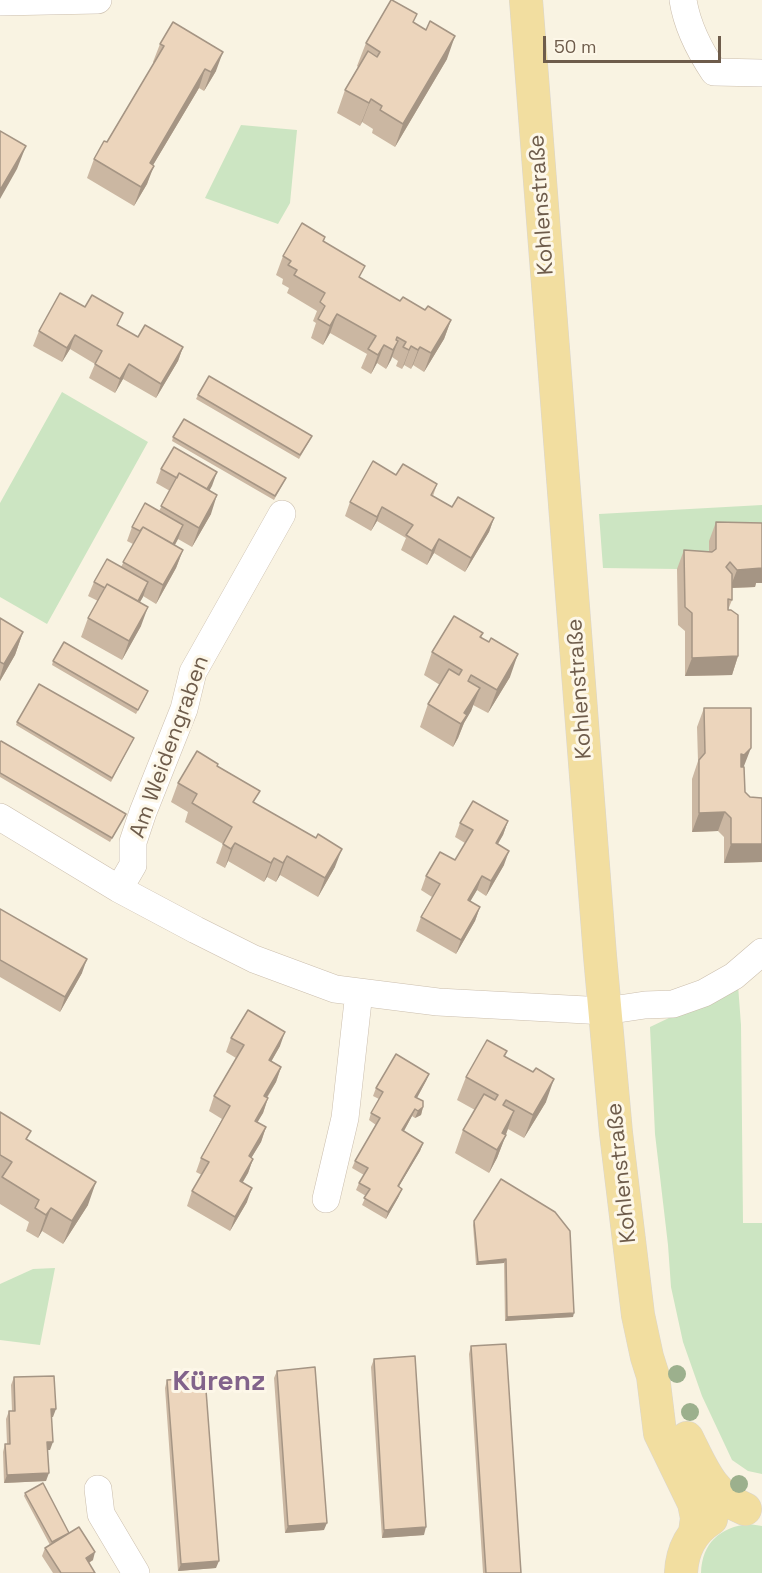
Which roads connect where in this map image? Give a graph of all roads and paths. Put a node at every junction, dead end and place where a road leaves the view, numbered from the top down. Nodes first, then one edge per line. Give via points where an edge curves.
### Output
1 (98, 0) edge
2 (526, 0) edge
3 (683, 0) edge
4 (0, 2) edge
5 (762, 73) edge
6 (282, 514) dead end
7 (0, 817) edge
8 (119, 889) junction
9 (762, 952) edge
10 (359, 992) junction
11 (605, 1011) junction
12 (326, 1199) dead end
13 (653, 1376) junction
14 (98, 1489) dead end
15 (754, 1510) edge
16 (695, 1533) junction
17 (136, 1573) edge
18 (681, 1573) edge

1 - 4 street
2 - 11 main road, Kohlenstraße
3 - 5 street via 690,27 714,72
6 - 8 street, Am Weidengraben via 193,672 184,708 133,842 133,865
7 - 8 street
8 - 10 street via 254,959 335,989
9 - 11 street via 734,976 704,993 673,1004
10 - 11 street via 438,1002
10 - 12 street via 345,1118
11 - 13 main road, Kohlenstraße via 638,1315
13 - 15 main road, Kohlenstraße via 713,1485 725,1498
13 - 16 main road, Kohlenstraße via 660,1433 694,1503
14 - 17 street via 101,1514
15 - 16 main road, Kohlenstraße via 717,1515
16 - 18 main road, Kohlenstraße via 685,1549

